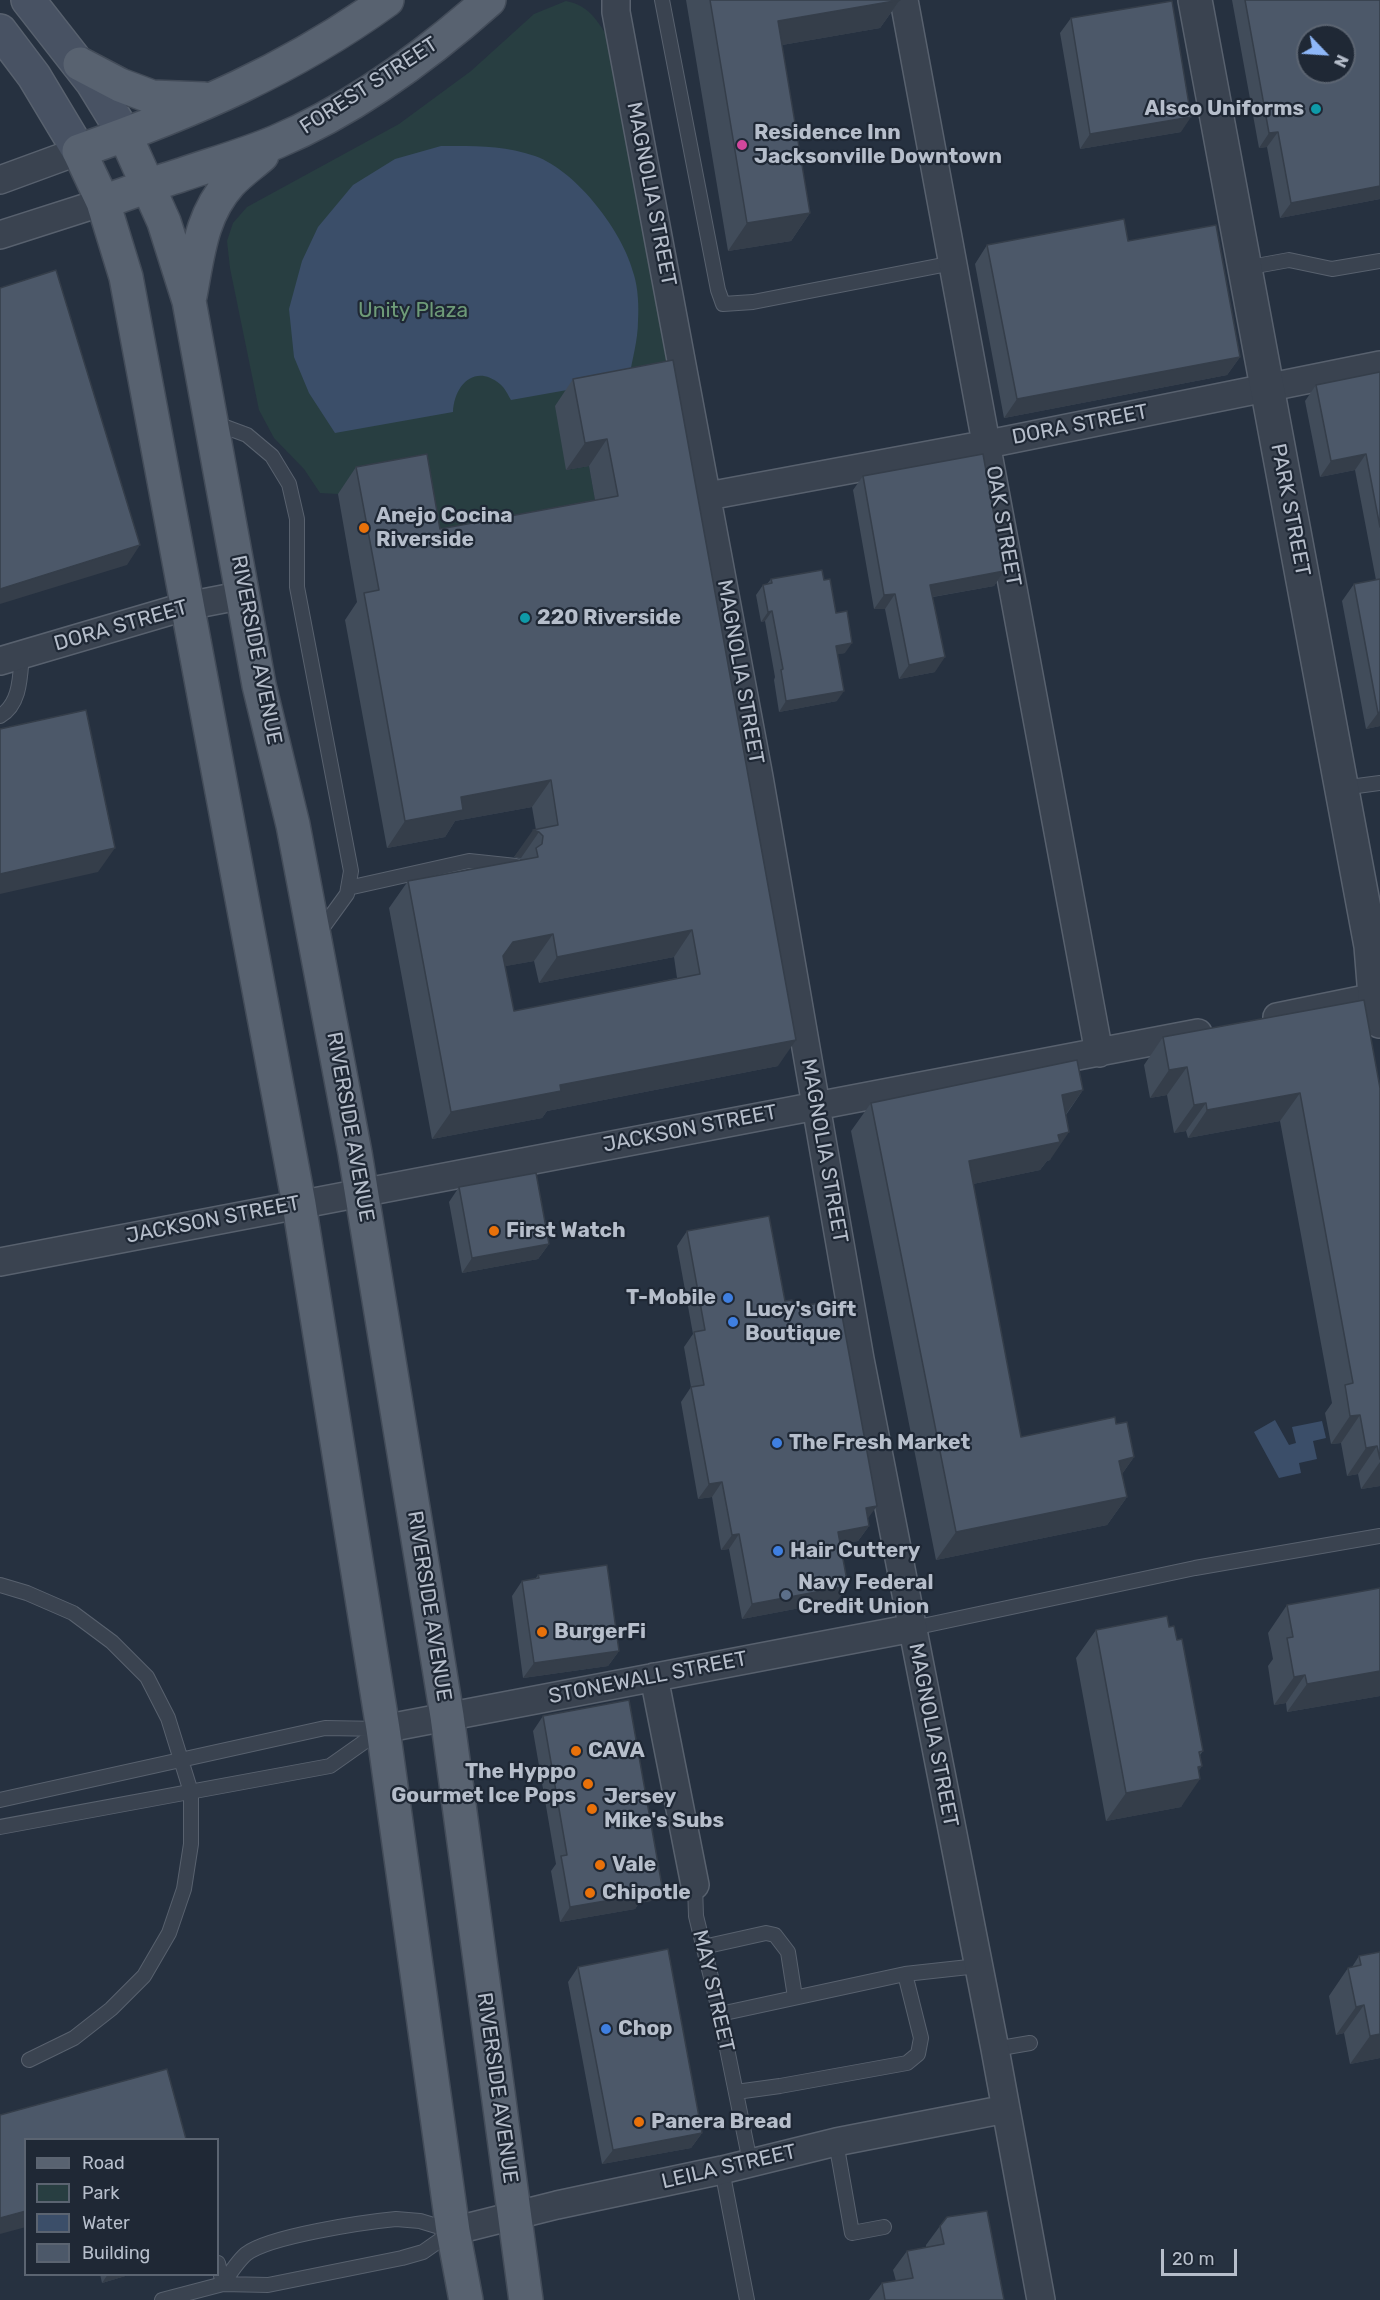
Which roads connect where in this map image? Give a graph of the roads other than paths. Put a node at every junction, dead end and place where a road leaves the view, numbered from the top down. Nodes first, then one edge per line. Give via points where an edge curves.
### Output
1 (387, 0) edge
2 (489, 0) edge
3 (662, 0) edge
4 (904, 0) edge
5 (1196, 0) edge
6 (37, 3) edge
7 (613, 4) edge
8 (0, 32) edge
9 (80, 64) junction
10 (215, 99) junction
11 (125, 135) junction
12 (277, 142) junction
13 (79, 151) junction
14 (0, 180) edge
15 (149, 186) junction
16 (103, 202) junction
17 (0, 235) edge
18 (1380, 261) edge
19 (953, 263) junction
20 (1245, 268) junction
21 (189, 301) junction
22 (1380, 366) edge
23 (1267, 388) junction
24 (212, 422) junction
25 (988, 444) junction
26 (708, 496) junction
27 (244, 595) junction
28 (187, 606) junction
29 (11, 658) edge
30 (0, 716) edge
31 (1380, 783) edge
32 (1342, 788) junction
33 (516, 866) edge
34 (348, 888) junction
35 (315, 938) junction
36 (1376, 945) edge
37 (1378, 1004) edge
38 (1099, 1053) junction
39 (816, 1104) junction
40 (362, 1192) junction
41 (299, 1204) junction
42 (0, 1262) edge
43 (1380, 1536) edge
44 (0, 1585) edge
45 (913, 1628) junction
46 (654, 1677) junction
47 (447, 1716) junction
48 (383, 1729) junction
49 (182, 1760) junction
50 (191, 1792) junction
51 (0, 1800) edge
52 (0, 1827) edge
53 (695, 1885) joint
54 (703, 1947) junction
55 (978, 1966) junction
56 (905, 1974) junction
57 (795, 1997) junction
58 (720, 2013) junction
59 (1030, 2043) dead end
60 (995, 2049) junction
61 (29, 2060) dead end
62 (736, 2092) junction
63 (1006, 2109) junction
64 (836, 2142) junction
65 (750, 2162) junction
66 (722, 2170) junction
67 (515, 2215) junction
68 (884, 2227) dead end
69 (453, 2231) junction
70 (219, 2267) edge
71 (223, 2284) junction
72 (166, 2300) edge
73 (466, 2300) edge
74 (526, 2300) edge
75 (747, 2300) edge
76 (1041, 2300) edge

1 - 10 main road via 308,52
2 - 12 main road, FOREST STREET via 398,72 339,110
3 - 19 lane via 723,304 753,302
4 - 19 street, OAK STREET
5 - 20 street, PARK STREET
6 - 9 main road, RIVERSIDE AVENUE
7 - 26 street, MAGNOLIA STREET
8 - 13 main road via 34,76
9 - 10 main road via 152,97
9 - 11 main road, RIVERSIDE AVENUE
10 - 11 main road
11 - 13 main road
11 - 15 main road, RIVERSIDE AVENUE
12 - 15 main road, FOREST STREET
12 - 21 main road via 231,182 216,201 203,227
13 - 14 street
13 - 16 main road
15 - 16 main road, FOREST STREET
15 - 21 main road, RIVERSIDE AVENUE
16 - 17 street
16 - 28 main road via 133,310
18 - 20 lane via 1332,269 1289,261
19 - 25 street, OAK STREET
20 - 23 street, PARK STREET
21 - 24 main road, RIVERSIDE AVENUE
22 - 23 street, DORA STREET
23 - 25 street, DORA STREET
23 - 32 street, PARK STREET
24 - 27 main road, RIVERSIDE AVENUE
24 - 34 lane via 247,435 273,456 289,484 297,519 297,587 351,871
25 - 26 street, DORA STREET
25 - 38 street, OAK STREET
26 - 39 street, MAGNOLIA STREET
27 - 28 street, DORA STREET
27 - 35 main road, RIVERSIDE AVENUE via 259,685
28 - 29 street, DORA STREET
28 - 41 main road
29 - 30 lane via 19,689 6,713
31 - 32 lane
32 - 36 street, PARK STREET
33 - 34 lane via 469,861
34 - 35 lane
35 - 40 main road, RIVERSIDE AVENUE
36 - 37 street, PARK STREET
37 - 38 street, JACKSON STREET via 1236,1025
38 - 39 street, JACKSON STREET
39 - 40 street, JACKSON STREET
39 - 45 street, MAGNOLIA STREET via 860,1359
40 - 41 street, JACKSON STREET
40 - 47 main road, RIVERSIDE AVENUE
41 - 42 street, JACKSON STREET
41 - 48 main road
43 - 45 lane via 1195,1568
44 - 49 lane via 73,1613 112,1642 147,1677 168,1718
45 - 46 street, STONEWALL STREET
45 - 55 street, MAGNOLIA STREET
46 - 47 street, STONEWALL STREET
46 - 53 street, MAY STREET
47 - 48 street, STONEWALL STREET
47 - 67 main road, RIVERSIDE AVENUE
48 - 49 lane via 325,1728
48 - 50 lane via 330,1766
48 - 69 main road
49 - 50 lane
49 - 51 lane
50 - 52 lane
50 - 61 lane via 191,1844 184,1889 169,1933 144,1976 74,2038
53 - 54 lane, MAY STREET
54 - 57 lane via 766,1933 775,1935 788,1952
54 - 58 lane, MAY STREET
55 - 56 lane
55 - 60 street, MAGNOLIA STREET
56 - 57 lane
56 - 62 lane via 921,2038 918,2054 907,2063
57 - 58 lane
58 - 62 lane, MAY STREET
59 - 60 lane
60 - 63 street, MAGNOLIA STREET
62 - 65 lane, MAY STREET
63 - 64 street, LEILA STREET
63 - 76 street, MAGNOLIA STREET
64 - 65 street, LEILA STREET
64 - 68 lane via 852,2233
65 - 66 street, LEILA STREET
66 - 67 street, LEILA STREET
66 - 75 lane
67 - 69 street, LEILA STREET
67 - 74 main road, RIVERSIDE AVENUE
69 - 71 lane via 423,2252 402,2258 268,2285
69 - 71 lane via 396,2219 263,2244 246,2254
69 - 73 main road
70 - 71 lane
71 - 72 lane

